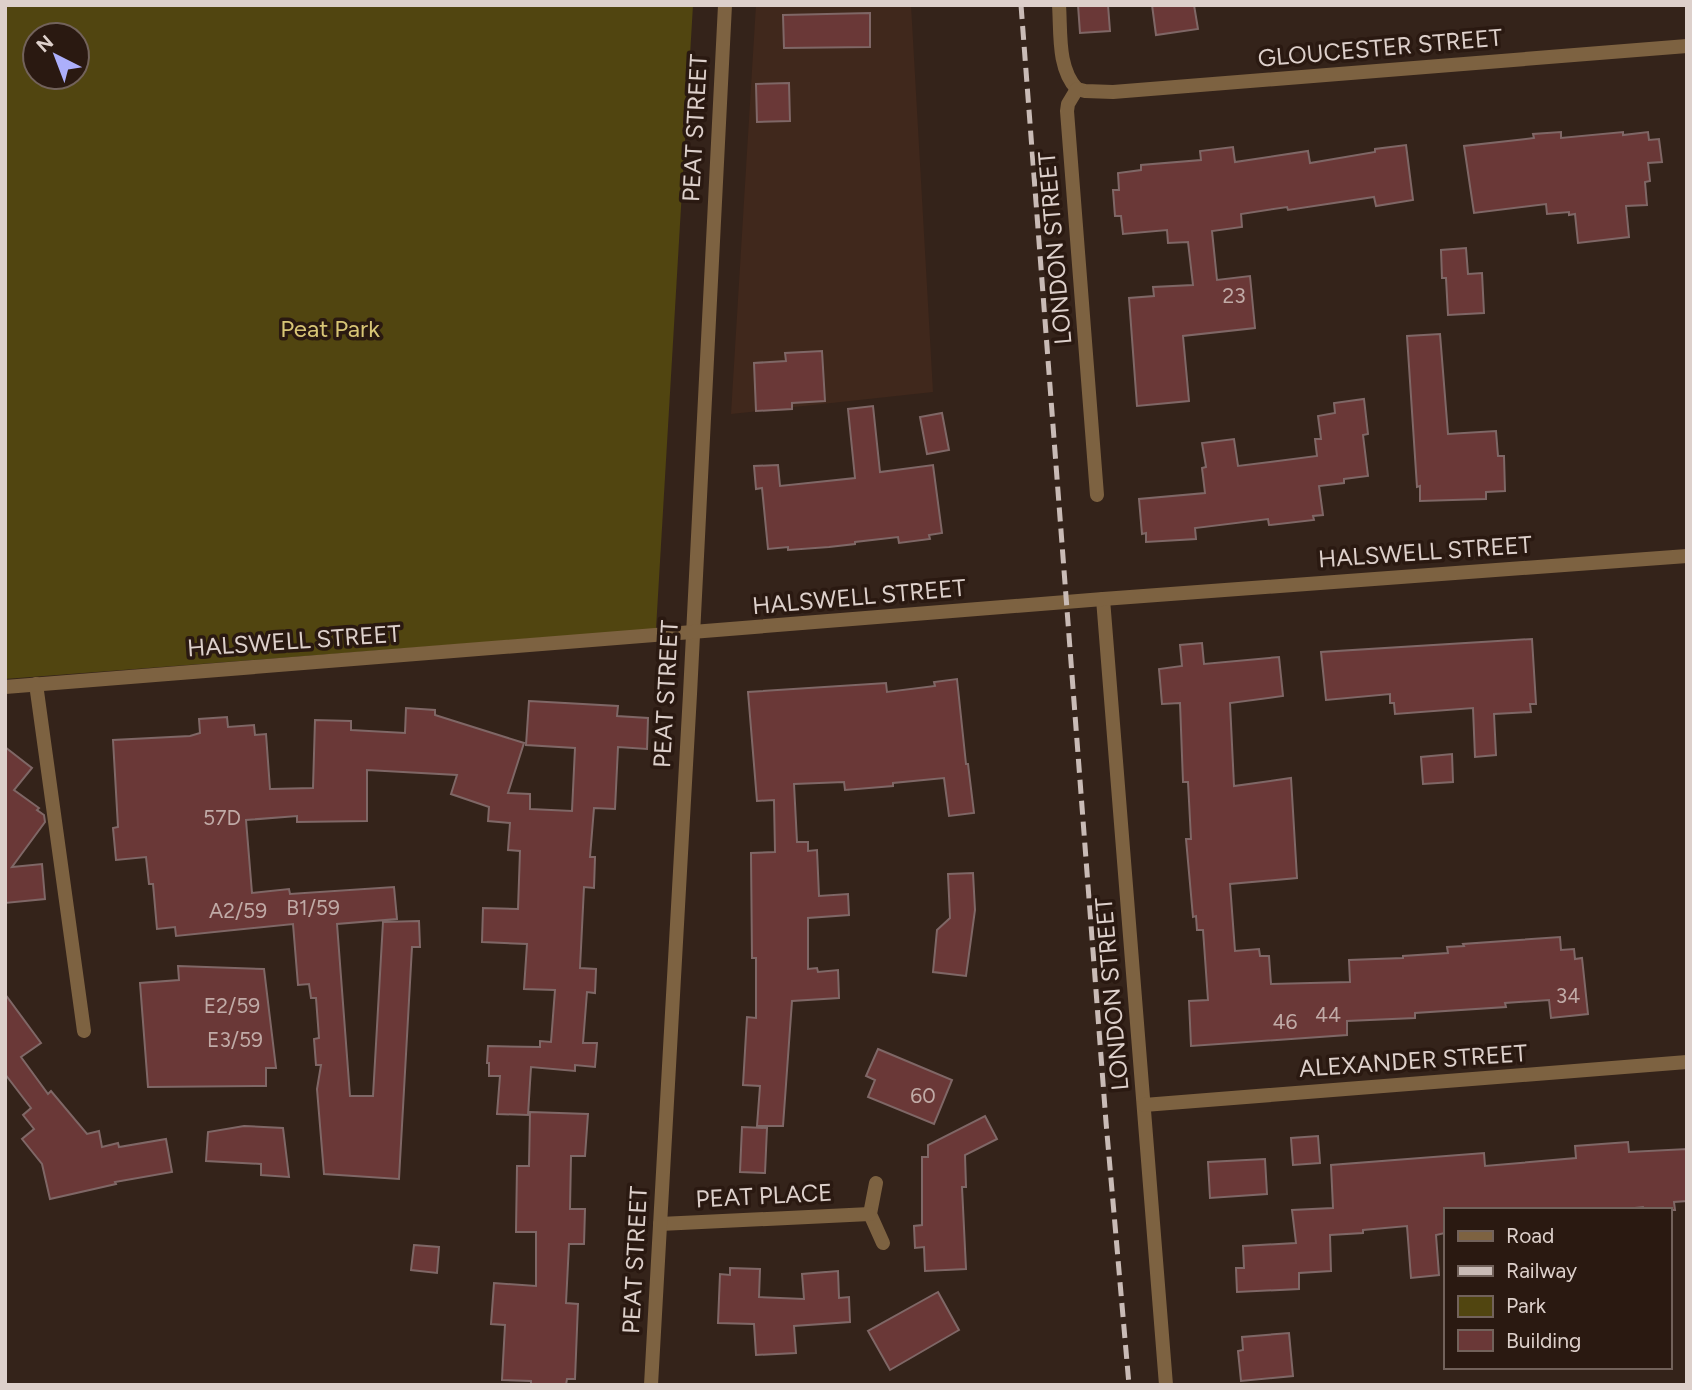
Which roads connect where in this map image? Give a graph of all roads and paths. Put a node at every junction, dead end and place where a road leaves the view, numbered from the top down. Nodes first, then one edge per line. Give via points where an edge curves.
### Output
1 (725, 5) edge
2 (1059, 5) edge
3 (1687, 46) edge
4 (1077, 89) junction
5 (1097, 495) dead end
6 (1687, 556) edge
7 (1103, 599) junction
8 (691, 634) junction
9 (36, 684) junction
10 (5, 687) edge
11 (84, 1031) dead end
12 (1687, 1062) edge
13 (1144, 1105) junction
14 (876, 1183) dead end
15 (870, 1213) junction
16 (660, 1224) junction
17 (883, 1243) dead end
18 (651, 1385) edge
19 (1166, 1385) edge

1 - 8 street, PEAT STREET
2 - 4 street via 1066,71
3 - 4 street, GLOUCESTER STREET via 1113,92
4 - 5 street, LONDON STREET via 1067,111
6 - 7 street, HALSWELL STREET
7 - 8 street, HALSWELL STREET
7 - 13 street, LONDON STREET
8 - 9 street, HALSWELL STREET
8 - 16 street, PEAT STREET
9 - 10 street, HALSWELL STREET
9 - 11 street
12 - 13 street, ALEXANDER STREET
13 - 19 street, LONDON STREET
14 - 15 street
15 - 16 street, PEAT PLACE
15 - 17 street
16 - 18 street, PEAT STREET

